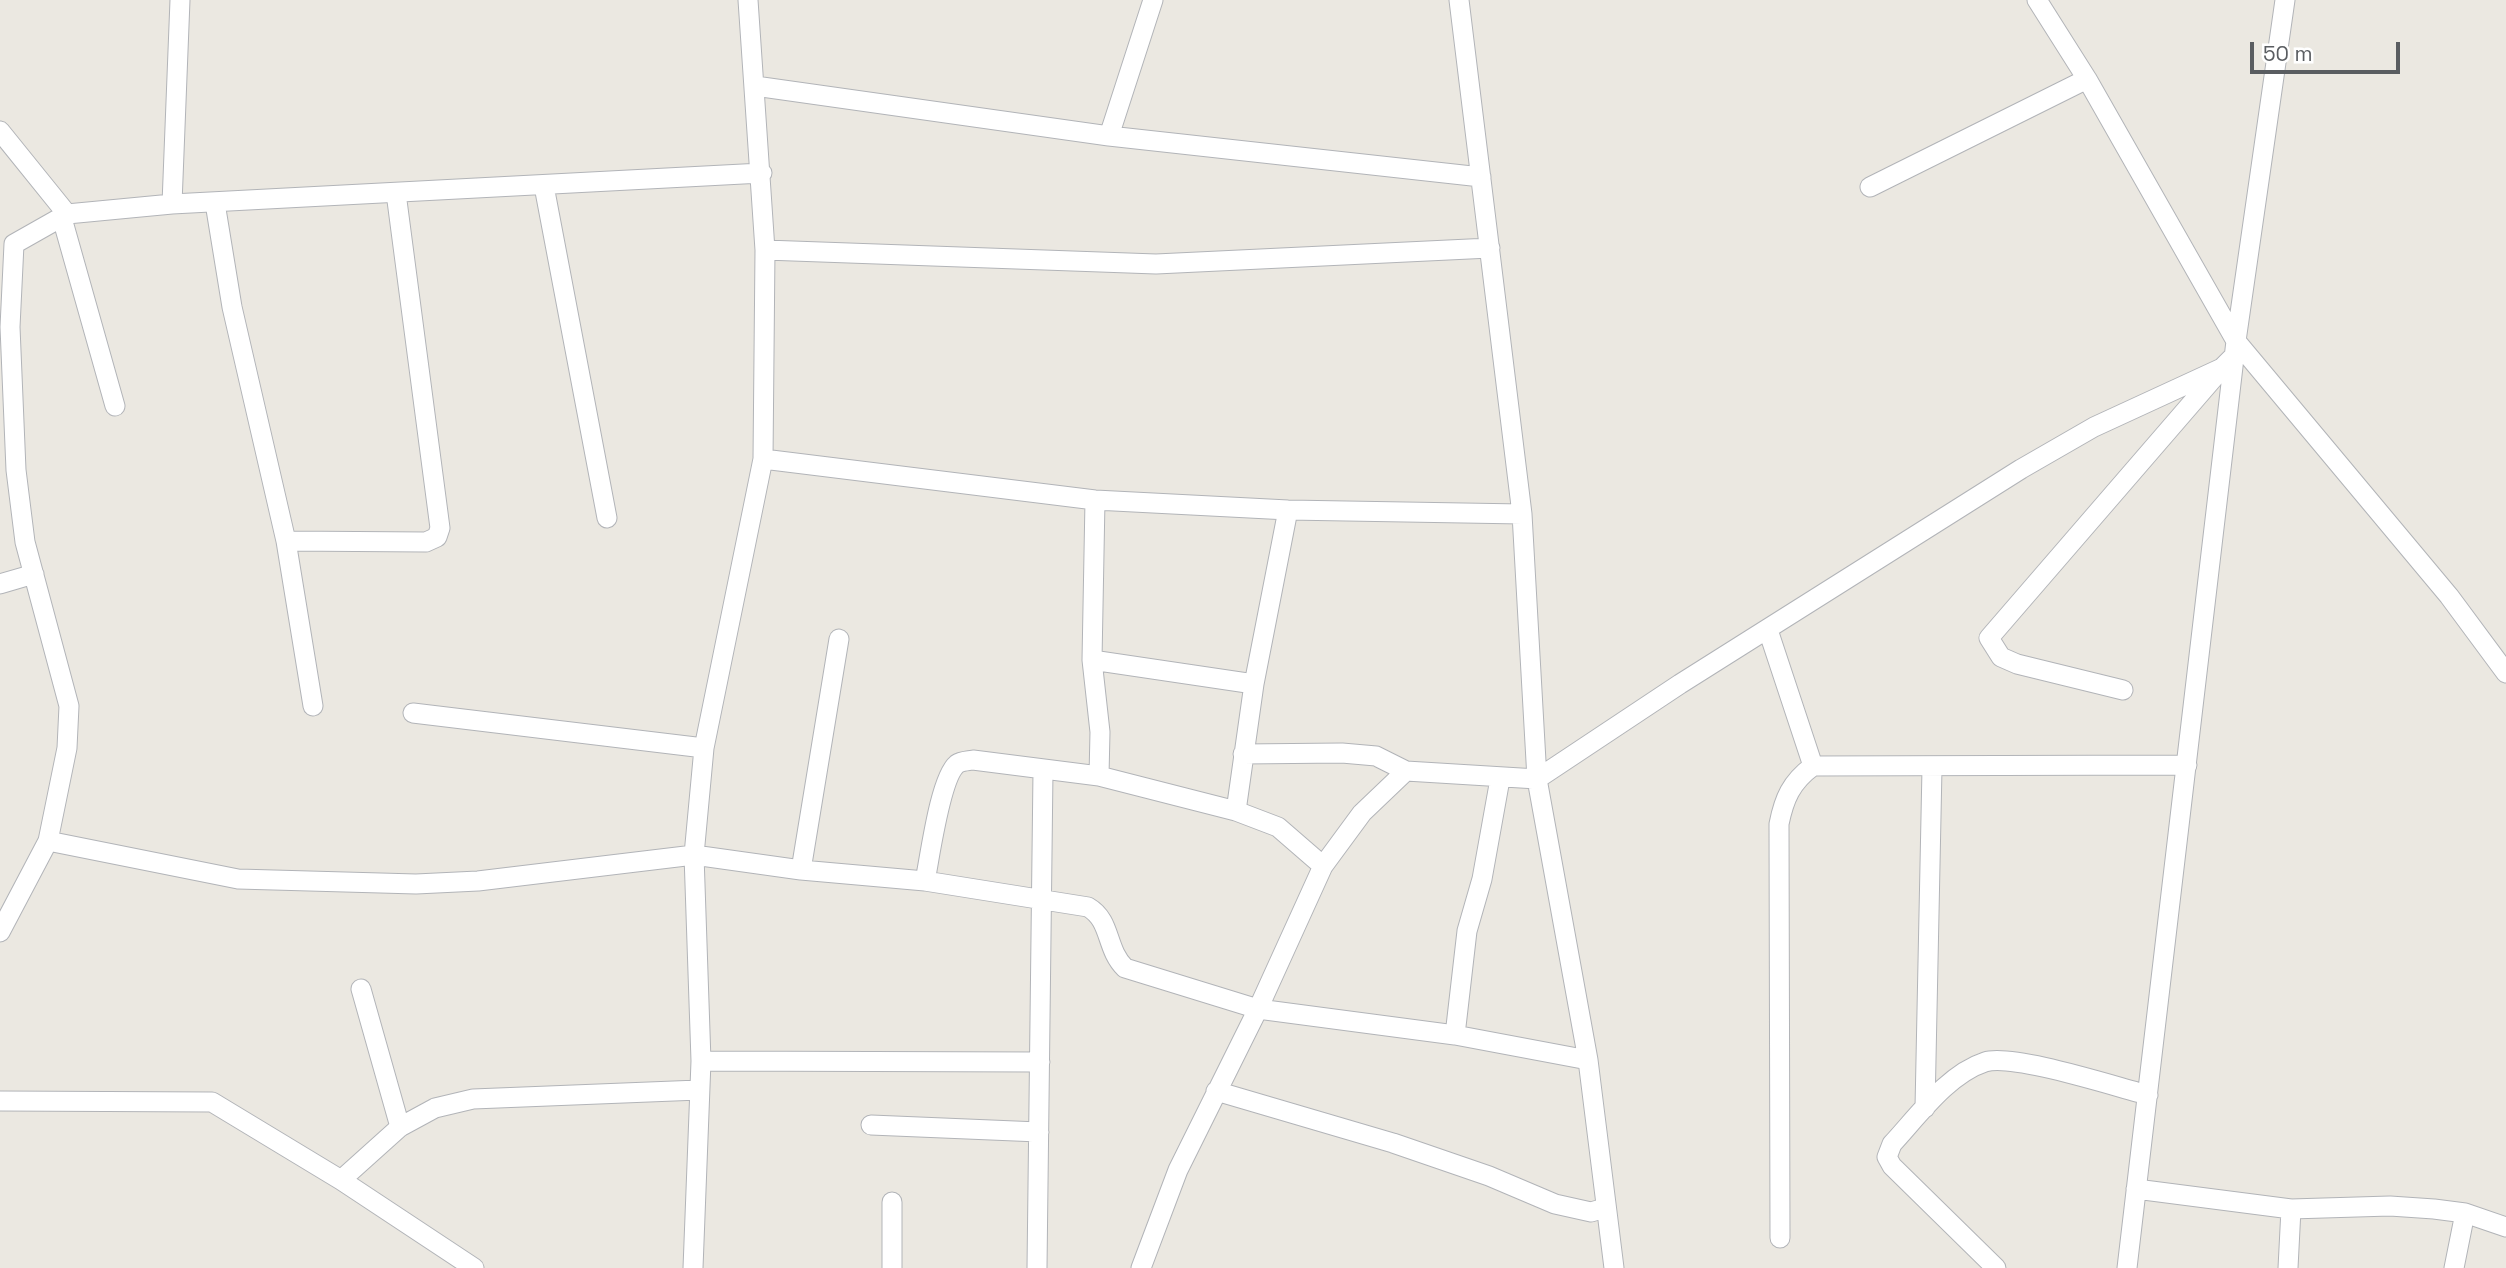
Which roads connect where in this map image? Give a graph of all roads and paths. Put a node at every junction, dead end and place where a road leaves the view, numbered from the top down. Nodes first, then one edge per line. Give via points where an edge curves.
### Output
1 (180, 0) edge
2 (748, 0) edge
3 (1153, 0) edge
4 (1460, 0) edge
5 (2037, 0) edge
6 (2285, 0) edge
7 (2087, 79) junction
8 (755, 86) junction
9 (0, 131) edge
10 (1109, 136) junction
11 (762, 173) junction
12 (1481, 177) junction
13 (544, 186) junction
14 (1870, 187) dead end
15 (396, 193) junction
16 (215, 203) junction
17 (172, 204) junction
18 (64, 216) junction
19 (7, 248) edge
20 (1490, 248) junction
21 (765, 250) junction
22 (2232, 354) junction
23 (115, 406) dead end
24 (763, 458) junction
25 (1095, 500) junction
26 (1288, 510) junction
27 (1522, 514) junction
28 (607, 518) dead end
29 (286, 541) junction
30 (34, 574) junction
31 (0, 583) edge
32 (1768, 630) junction
33 (839, 639) dead end
34 (1092, 660) junction
35 (2506, 673) edge
36 (1254, 684) junction
37 (2123, 690) dead end
38 (313, 706) dead end
39 (413, 713) dead end
40 (704, 748) junction
41 (1243, 754) junction
42 (2188, 765) junction
43 (1813, 766) junction
44 (1932, 768) junction
45 (1043, 771) junction
46 (1406, 771) junction
47 (1098, 776) junction
48 (1500, 779) junction
49 (1537, 779) junction
50 (1236, 811) junction
51 (48, 841) junction
52 (694, 855) junction
53 (1323, 866) junction
54 (802, 870) junction
55 (925, 881) junction
56 (1041, 901) junction
57 (0, 932) edge
58 (361, 989) dead end
59 (1258, 1009) junction
60 (1455, 1035) junction
61 (1588, 1060) junction
62 (701, 1061) junction
63 (1040, 1062) junction
64 (699, 1090) junction
65 (1216, 1091) junction
66 (2148, 1095) junction
67 (0, 1101) edge
68 (1926, 1108) junction
69 (870, 1125) dead end
70 (400, 1127) junction
71 (1039, 1132) junction
72 (341, 1180) junction
73 (2136, 1189) junction
74 (892, 1202) dead end
75 (1605, 1208) junction
76 (2291, 1209) junction
77 (2465, 1213) junction
78 (2506, 1227) edge
79 (1780, 1238) dead end
80 (471, 1267) edge
81 (693, 1268) edge
82 (892, 1268) edge
83 (1037, 1268) edge
84 (1141, 1268) edge
85 (1614, 1268) edge
86 (1996, 1268) edge
87 (2127, 1268) edge
88 (2288, 1268) edge
89 (2454, 1268) edge

1 - 17 street
2 - 8 street
3 - 10 street
4 - 12 street
5 - 7 street
6 - 22 street
7 - 14 street
7 - 22 street
8 - 10 street
8 - 11 street
9 - 18 street
10 - 12 street
11 - 13 street
11 - 21 street
12 - 20 street
13 - 15 street
13 - 28 street
15 - 16 street
15 - 29 street via 440,528 436,537 426,542
16 - 17 street
16 - 29 street via 232,307
17 - 18 street
18 - 19 street
18 - 23 street
19 - 30 street via 16,470
20 - 21 street via 1156,264
20 - 27 street
21 - 24 street
22 - 32 street via 2094,427
22 - 35 street via 2449,596
22 - 37 street via 1989,638 2001,657 2017,664
22 - 42 street
24 - 25 street
24 - 40 street
25 - 26 street
25 - 34 street
26 - 27 street
26 - 36 street
27 - 49 street
29 - 38 street
30 - 31 street
30 - 51 street via 69,706 67,748
32 - 43 street
32 - 49 street
33 - 54 street
34 - 36 street
34 - 47 street via 1100,732
36 - 41 street
39 - 40 street
40 - 52 street
41 - 46 street via 1376,756
41 - 50 street
42 - 44 street
42 - 66 street
43 - 44 street
43 - 79 street via 1785,796 1779,824
44 - 68 street
45 - 47 street
45 - 55 street via 959,762 950,772
45 - 56 street
46 - 48 street
46 - 53 street via 1362,813
47 - 50 street
48 - 49 street
48 - 60 street via 1467,931
49 - 61 street
50 - 53 street via 1278,827
51 - 52 street via 238,879 416,884
51 - 57 street
52 - 54 street
52 - 62 street
53 - 59 street
54 - 55 street
55 - 56 street
56 - 59 street via 1088,907 1098,913 1114,956 1125,968
56 - 63 street
58 - 70 street
59 - 60 street
59 - 65 street
60 - 61 street
61 - 75 street
62 - 63 street
62 - 64 street
63 - 71 street
64 - 70 street via 474,1099 435,1108
64 - 81 street
65 - 75 street via 1393,1143 1555,1204 1591,1212
65 - 84 street via 1178,1170
66 - 68 street via 2012,1062 1987,1061 1963,1072
66 - 73 street
67 - 72 street via 212,1102
68 - 86 street via 1892,1144 1887,1157
69 - 71 street
70 - 72 street
71 - 83 street
72 - 80 street
73 - 76 street
73 - 87 street
74 - 82 street
75 - 85 street
76 - 77 street via 2390,1206
76 - 88 street
77 - 78 street
77 - 89 street

